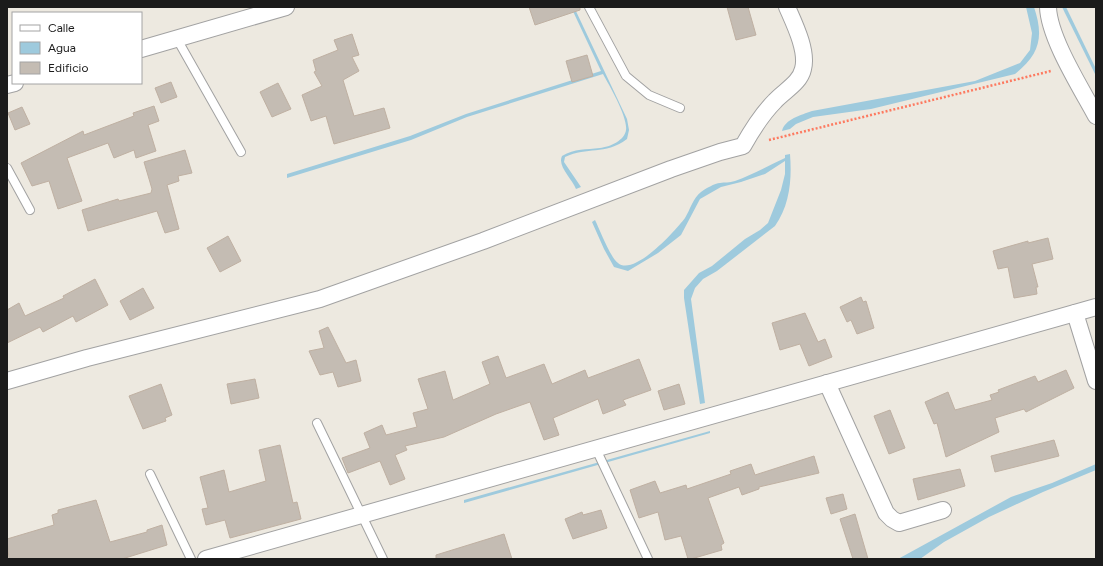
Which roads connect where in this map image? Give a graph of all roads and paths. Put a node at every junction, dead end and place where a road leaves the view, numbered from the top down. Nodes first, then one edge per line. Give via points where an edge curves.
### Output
1 (286, 7) edge
2 (589, 7) edge
3 (786, 7) edge
4 (1048, 7) edge
5 (177, 39) junction
6 (142, 49) edge
7 (1069, 66) junction
8 (680, 108) dead end
9 (1096, 116) edge
10 (743, 146) junction
11 (241, 152) dead end
12 (7, 168) edge
13 (30, 210) dead end
14 (1096, 307) edge
15 (1075, 313) junction
16 (7, 381) edge
17 (1096, 381) edge
18 (827, 383) junction
19 (317, 423) dead end
20 (596, 448) junction
21 (150, 474) dead end
22 (943, 510) dead end
23 (362, 515) junction
24 (191, 559) edge
25 (206, 559) edge
26 (383, 559) edge
27 (648, 559) edge

1 - 5 street
2 - 8 lane via 626,76 649,95
3 - 10 street via 803,48 804,68 797,80 762,116
4 - 7 street via 1048,18
5 - 6 street
5 - 11 lane
7 - 9 street
7 - 10 path
10 - 16 street via 671,169 483,241 320,299
12 - 13 lane
14 - 15 street
15 - 17 street
15 - 18 street
18 - 20 street
18 - 22 street via 886,513 899,523
19 - 23 lane
20 - 23 street
20 - 27 lane
21 - 24 lane
23 - 25 street
23 - 26 lane

